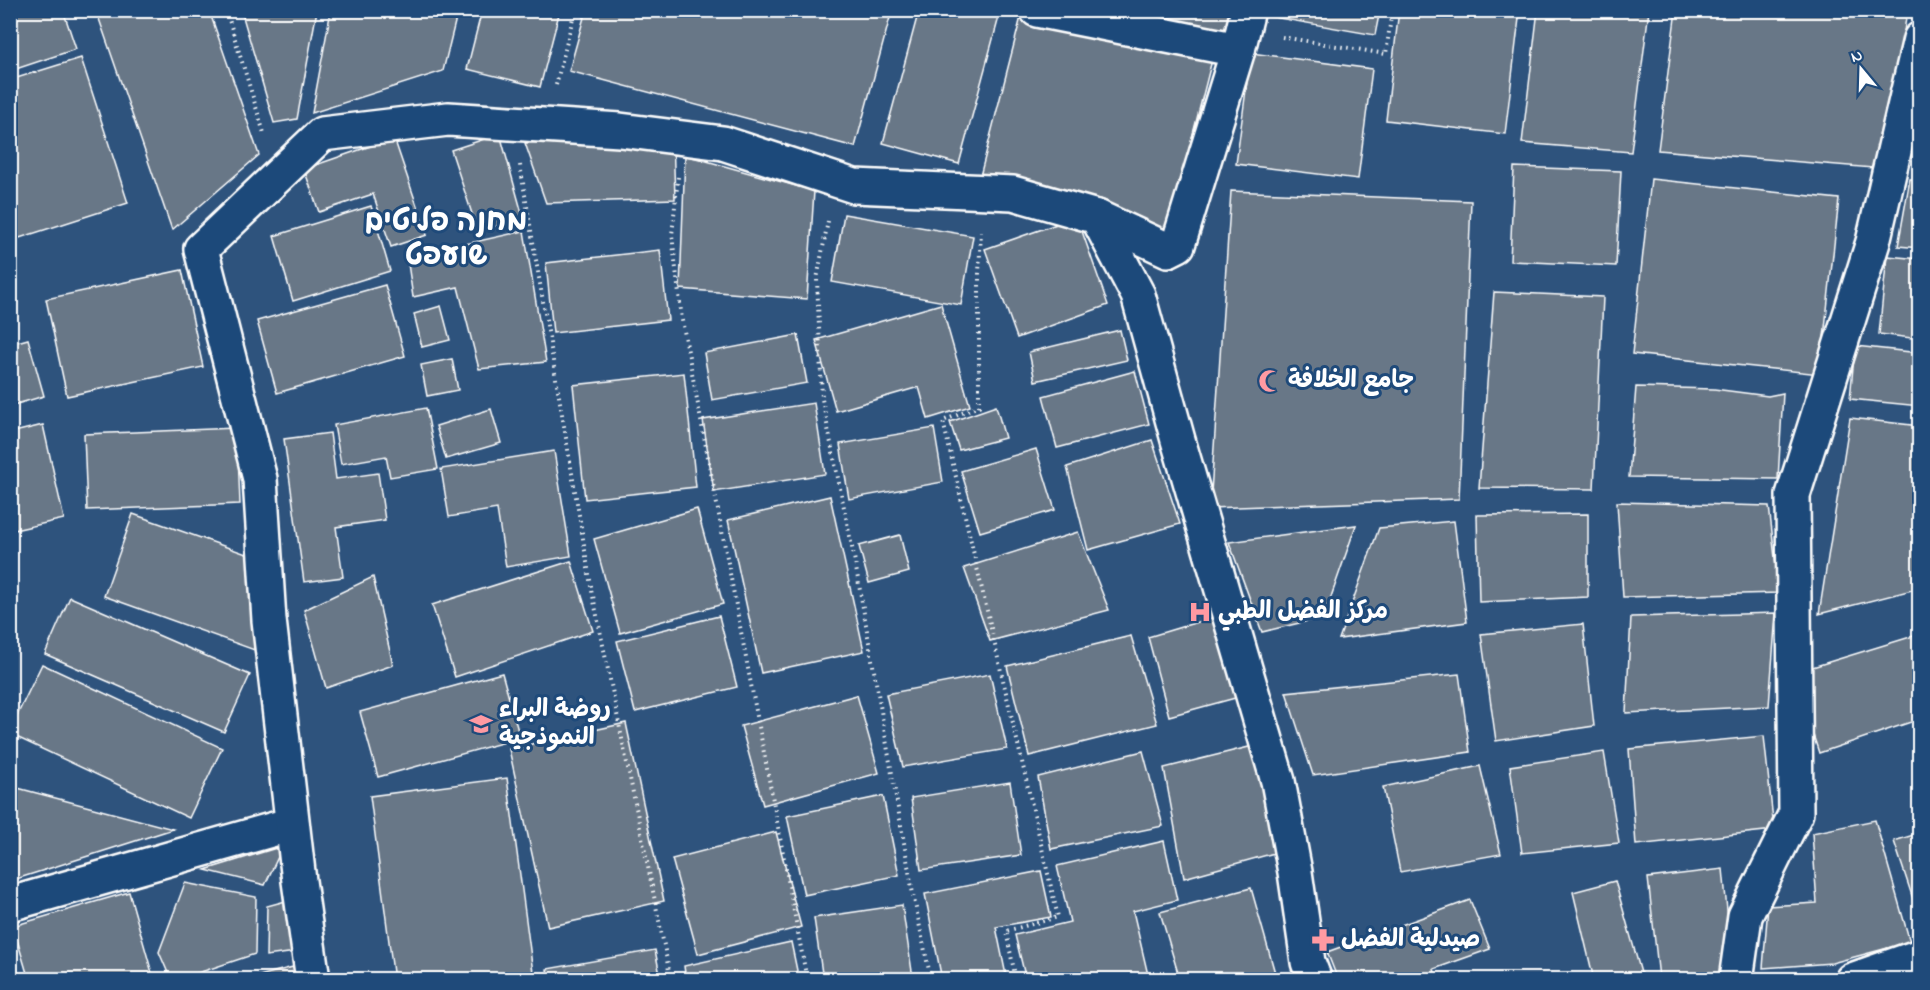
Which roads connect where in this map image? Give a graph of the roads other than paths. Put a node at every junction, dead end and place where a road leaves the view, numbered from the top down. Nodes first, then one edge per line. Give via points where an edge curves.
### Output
1 (1037, 10) edge
2 (1243, 30) edge
3 (1920, 39) edge
4 (1096, 218) junction
5 (292, 824) junction
6 (10, 904) edge
7 (1920, 956) edge
8 (313, 980) edge
9 (1315, 980) edge
10 (1736, 980) edge
11 (1852, 980) edge

1 - 2 street
2 - 4 street via 1178,245 1168,250
3 - 10 street via 1873,242 1793,495 1796,813 1745,916
4 - 5 street via 1013,193 854,186 723,143 620,130 448,119 322,134 201,249 260,478 269,620
4 - 9 street via 1138,295 1272,759 1308,962
5 - 6 street
5 - 8 street
7 - 11 street

